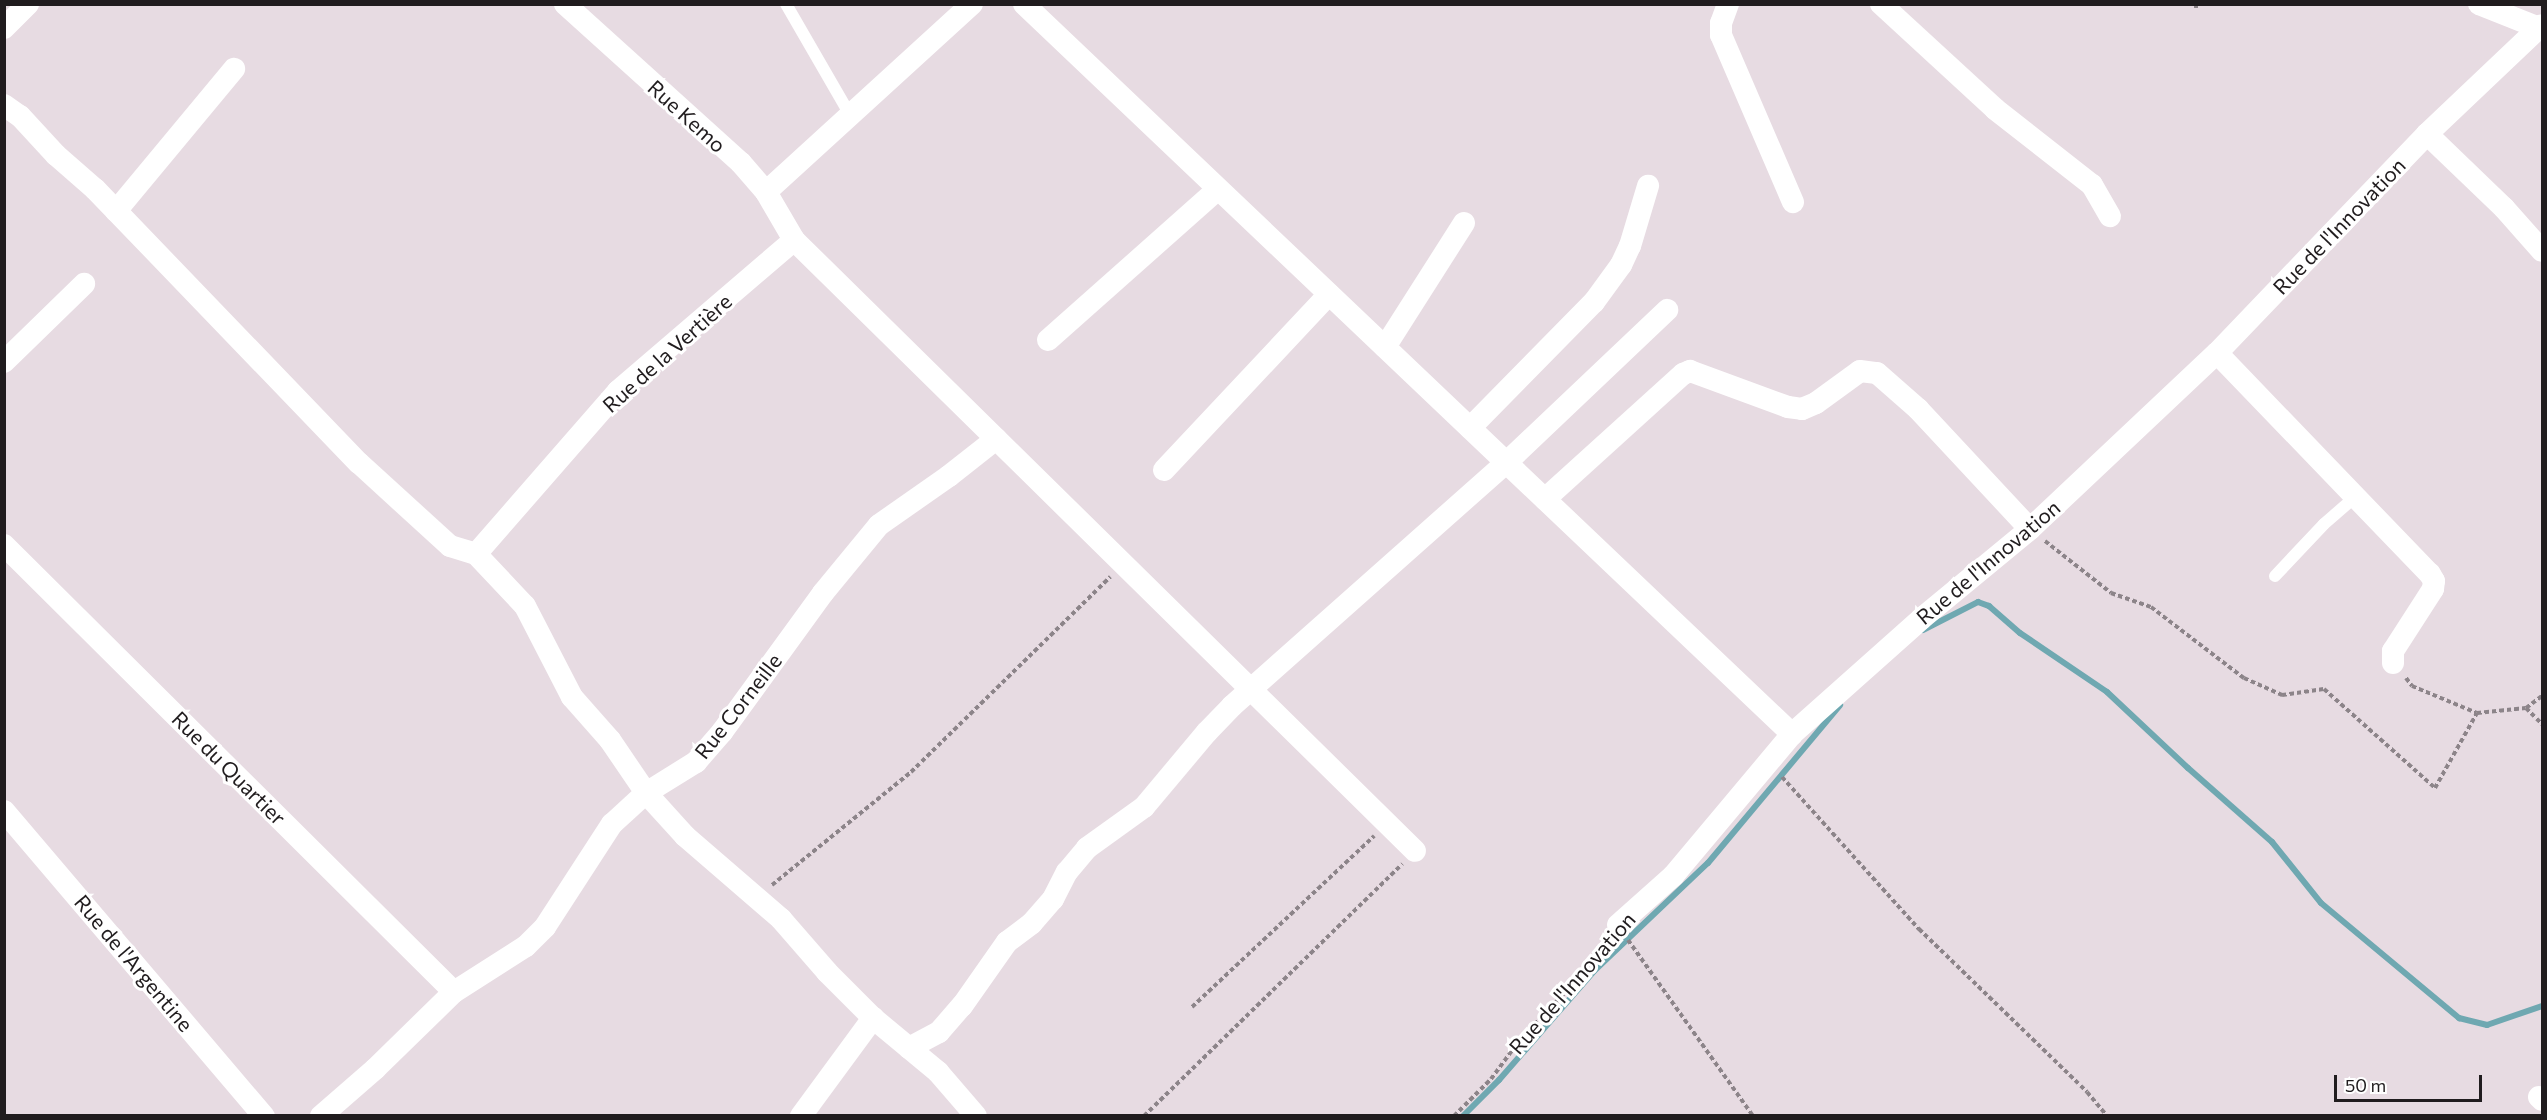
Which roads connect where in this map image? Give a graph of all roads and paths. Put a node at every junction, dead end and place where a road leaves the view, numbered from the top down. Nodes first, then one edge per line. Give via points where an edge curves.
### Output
1 (28, 4) edge
2 (565, 4) edge
3 (786, 4) edge
4 (972, 4) edge
5 (1024, 4) edge
6 (1728, 4) edge
7 (1881, 4) edge
8 (2479, 4) edge
9 (2541, 26) edge
10 (4, 28) edge
11 (234, 69) dead end
12 (4, 105) edge
13 (850, 115) junction
14 (2427, 134) junction
15 (1648, 186) dead end
16 (1218, 189) junction
17 (766, 192) junction
18 (1793, 202) dead end
19 (116, 211) junction
20 (2110, 216) dead end
21 (1464, 223) dead end
22 (794, 240) junction
23 (2542, 251) edge
24 (84, 284) dead end
25 (1329, 294) junction
26 (1667, 310) dead end
27 (1048, 340) dead end
28 (1385, 347) junction
29 (2217, 353) junction
30 (4, 362) edge
31 (1470, 428) junction
32 (996, 439) junction
33 (1507, 462) junction
34 (1164, 470) dead end
35 (2354, 498) junction
36 (1545, 500) junction
37 (2030, 529) junction
38 (4, 545) edge
39 (476, 554) junction
40 (1123, 564) junction
41 (2275, 576) dead end
42 (2393, 663) joint
43 (1253, 689) junction
44 (2542, 696) edge
45 (2526, 708) junction
46 (2477, 713) junction
47 (2542, 724) edge
48 (1792, 734) junction
49 (1778, 772) dead end
50 (646, 793) junction
51 (4, 811) edge
52 (1387, 823) junction
53 (1415, 851) joint
54 (756, 897) junction
55 (1618, 925) junction
56 (454, 992) junction
57 (1192, 1007) dead end
58 (873, 1018) junction
59 (909, 1048) junction
60 (264, 1116) edge
61 (321, 1116) edge
62 (801, 1116) edge
63 (976, 1116) edge
64 (1144, 1116) edge
65 (1454, 1116) edge
66 (1753, 1116) edge
67 (2107, 1116) edge

1 - 10 street
2 - 17 street, Rue Kemo via 741,163
3 - 13 lane
4 - 13 street
5 - 16 street
6 - 18 street via 1721,35
7 - 20 street via 1995,109 2092,185
8 - 9 street
9 - 14 street, Rue de l'Innovation
11 - 19 street
12 - 19 street via 20,116
13 - 17 street
14 - 23 street via 2504,208
14 - 29 street, Rue de l'Innovation
15 - 31 street via 1630,246 1594,302
16 - 25 street
16 - 27 street
17 - 22 street, Rue Kemo
19 - 39 street via 359,463 450,546
21 - 28 street
22 - 32 street, Rue Kemo
22 - 39 street, Rue de la Vertière via 618,391
24 - 30 street
25 - 28 street
25 - 34 street
26 - 33 street
28 - 31 street
29 - 35 street
29 - 37 street, Rue de l'Innovation
31 - 33 street
32 - 40 street, Rue Kemo
32 - 50 street, Rue Corneille via 879,525 696,762
33 - 36 street
33 - 43 street
35 - 41 lane
35 - 42 street via 2434,581 2433,589 2393,651
36 - 37 street via 1690,371 1803,410 1860,371 1877,373 1918,409
36 - 48 street
37 - 46 path via 2111,593 2151,607 2244,678 2282,695 2324,689 2435,788
37 - 48 street, Rue de l'Innovation
38 - 56 street, Rue du Quartier
39 - 50 street via 525,606 572,697 610,740
40 - 43 street, Rue Kemo
40 - 54 path via 911,772
42 - 46 path via 2412,687
43 - 52 street, Rue Kemo
43 - 59 street via 1207,732 1144,807 1087,848 1067,872 1053,899 1032,923 1007,942 963,1006 939,1032
44 - 45 path
45 - 46 path
45 - 47 path
48 - 55 street, Rue de l'Innovation via 1673,876
49 - 67 path via 1919,929
50 - 54 street via 685,836
50 - 56 street, Rue Corneille via 612,824 545,927 526,946
51 - 60 street, Rue de l'Argentine
52 - 53 street, Rue Kemo
52 - 57 path
53 - 64 path
54 - 58 street via 782,919
55 - 65 path, Rue de l'Innovation via 1571,986
55 - 66 path
56 - 61 street, Rue Corneille
58 - 59 street
58 - 62 street
59 - 63 street via 938,1071

